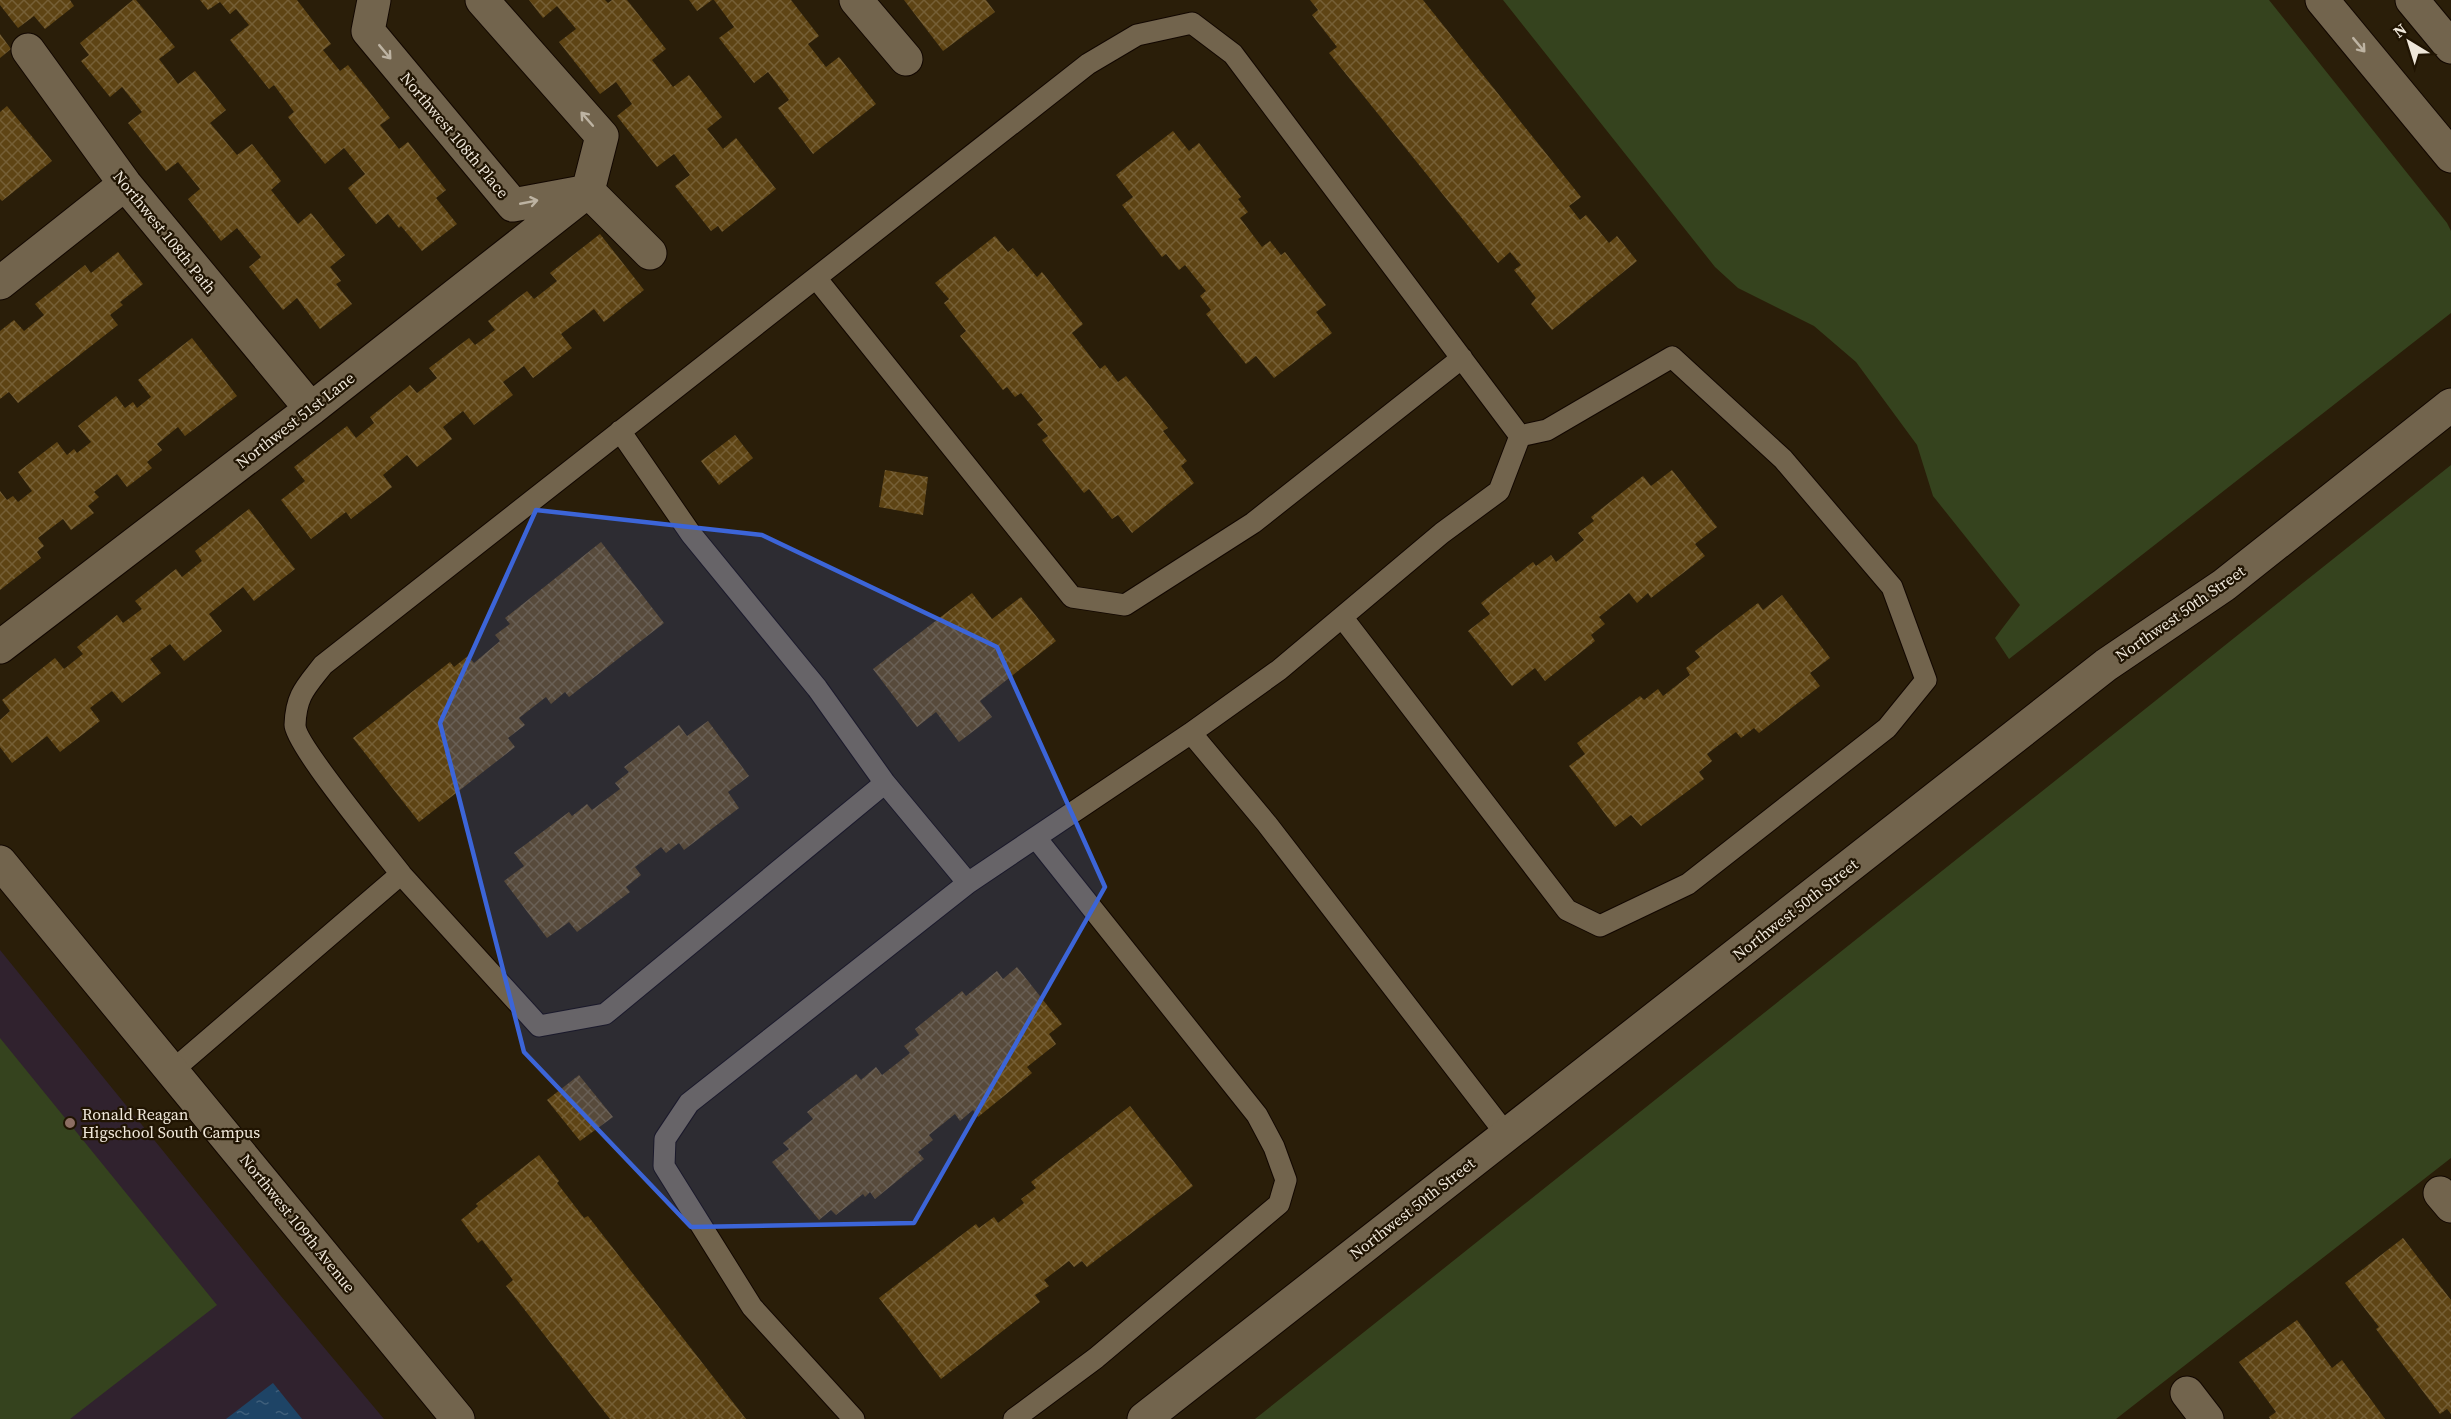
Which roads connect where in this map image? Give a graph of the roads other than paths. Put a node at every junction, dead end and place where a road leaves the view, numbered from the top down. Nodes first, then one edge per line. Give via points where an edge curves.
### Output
1 (374, 0) edge
2 (482, 0) edge
3 (855, 0) edge
4 (2322, 0) edge
5 (2412, 0) edge
6 (2451, 47) edge
7 (28, 50) dead end
8 (906, 59) dead end
9 (2451, 156) edge
10 (125, 184) junction
11 (588, 191) junction
12 (650, 253) dead end
13 (816, 278) junction
14 (0, 283) edge
15 (1462, 358) junction
16 (2451, 405) edge
17 (311, 409) junction
18 (620, 431) junction
19 (1520, 436) junction
20 (1342, 617) junction
21 (0, 647) edge
22 (1191, 733) junction
23 (885, 783) junction
24 (1036, 838) junction
25 (0, 862) edge
26 (399, 872) junction
27 (968, 883) junction
28 (173, 1070) junction
29 (1506, 1134) junction
30 (2187, 1393) dead end
31 (458, 1419) edge
32 (854, 1419) edge
33 (1014, 1419) edge
34 (1144, 1419) edge
35 (2207, 1419) edge

1 -> 11 street, Northwest 108th Place via 368,31 513,206
11 -> 2 street via 602,136
3 - 8 street
4 -> 9 street
5 - 6 street
7 - 10 street, Northwest 108th Path
10 - 14 street
10 - 17 street, Northwest 108th Path
11 - 12 street
11 - 17 street, Northwest 51st Lane
13 - 15 lane via 1072,597 1125,605 1253,523
13 - 15 lane via 1088,64 1137,35 1192,23 1233,54
13 - 18 lane
15 - 19 lane
16 - 29 street, Northwest 50th Street via 2224,585 2106,665
17 - 21 street, Northwest 51st Lane
18 - 23 lane via 691,534 817,688
18 - 26 lane via 323,665 300,694 295,728 309,753
19 - 20 lane via 1499,491 1442,532
19 - 20 lane via 1547,430 1672,357 1783,459 1892,587 1926,680 1887,728 1688,884 1600,926 1567,910
20 - 22 lane via 1279,670
22 - 24 lane
22 - 29 lane via 1267,824
23 - 26 lane via 605,1014 539,1026
23 - 27 lane
24 - 27 lane
24 - 33 lane via 1257,1115 1286,1180 1279,1204 1096,1358
25 - 28 street, Northwest 109th Avenue
26 - 28 lane
27 - 32 lane via 689,1103 666,1139 664,1166 752,1307
28 - 31 street, Northwest 109th Avenue
29 - 34 street, Northwest 50th Street
30 - 35 street

